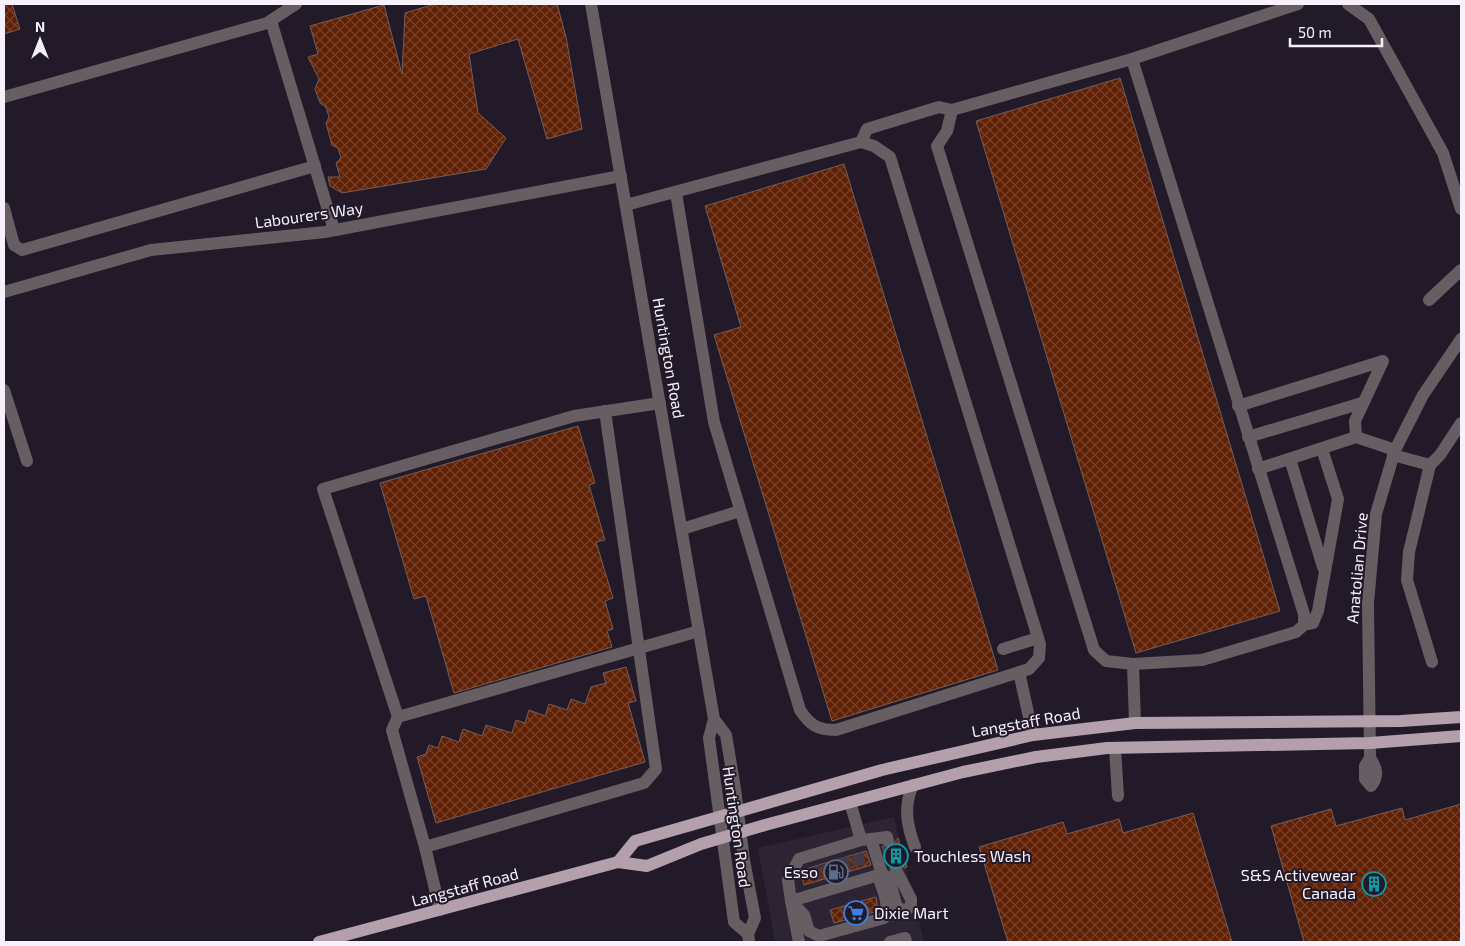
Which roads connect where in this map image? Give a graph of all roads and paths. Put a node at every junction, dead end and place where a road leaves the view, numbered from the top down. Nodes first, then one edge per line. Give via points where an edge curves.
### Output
1 (296, 4) edge
2 (591, 4) edge
3 (1298, 4) edge
4 (1348, 4) edge
5 (271, 21) junction
6 (1132, 60) junction
7 (4, 97) edge
8 (952, 110) junction
9 (860, 142) junction
10 (314, 166) junction
11 (621, 176) junction
12 (676, 193) junction
13 (626, 204) junction
14 (4, 208) edge
15 (1461, 209) edge
16 (334, 230) junction
17 (1461, 270) edge
18 (4, 292) edge
19 (1428, 300) dead end
20 (1461, 339) edge
21 (4, 390) edge
22 (660, 403) junction
23 (1362, 403) junction
24 (1238, 406) junction
25 (605, 411) junction
26 (1461, 423) edge
27 (1248, 437) junction
28 (1356, 437) junction
29 (1322, 449) junction
30 (1394, 452) junction
31 (1290, 459) junction
32 (27, 460) dead end
33 (1430, 465) junction
34 (1258, 469) junction
35 (740, 511) junction
36 (682, 529) junction
37 (1324, 569) junction
38 (1304, 625) junction
39 (699, 631) junction
40 (1038, 638) junction
41 (639, 648) junction
42 (1003, 649) dead end
43 (1432, 662) dead end
44 (1133, 664) junction
45 (1019, 672) junction
46 (398, 717) junction
47 (1461, 717) edge
48 (714, 719) junction
49 (1371, 721) junction
50 (1135, 723) junction
51 (1032, 735) junction
52 (1461, 736) edge
53 (1370, 743) junction
54 (1115, 748) junction
55 (913, 785) junction
56 (1371, 791) dead end
57 (1118, 796) dead end
58 (850, 802) junction
59 (738, 812) junction
60 (719, 817) junction
61 (740, 833) junction
62 (721, 838) junction
63 (888, 841) dead end
64 (861, 844) junction
65 (426, 847) junction
66 (915, 847) dead end
67 (618, 862) junction
68 (896, 870) tunnel mouth
69 (880, 875) junction
70 (791, 901) junction
71 (440, 910) junction
72 (749, 938) edge
73 (319, 942) edge
74 (799, 942) edge
75 (890, 942) edge
76 (906, 942) edge

1 - 5 street
2 - 11 street, Huntington Road
3 - 6 street
4 - 15 street via 1369,18 1443,153
5 - 7 street
5 - 10 street
6 - 8 street
6 - 24 street
8 - 9 street via 940,107 867,129
8 - 44 street via 947,131 937,146 1094,650 1106,661
9 - 12 street
9 - 40 street via 874,146 890,157
10 - 14 street via 22,250 14,245
10 - 16 street
11 - 13 street, Huntington Road
11 - 16 street, Labourers Way
12 - 13 street
12 - 35 street via 714,422
13 - 22 street, Huntington Road
16 - 18 street, Labourers Way via 151,250
17 - 19 street
20 - 30 street, Anatolian Drive via 1423,395
21 - 32 street
22 - 25 street
22 - 36 street, Huntington Road
23 - 24 street via 1383,361
23 - 27 street
23 - 28 street via 1355,421
24 - 27 street
25 - 41 street
25 - 46 street via 574,416 322,489
26 - 33 street
27 - 34 street
28 - 29 street
28 - 30 street
29 - 31 street
29 - 37 street via 1338,499
30 - 33 street
30 - 49 street, Anatolian Drive via 1376,514 1368,603
31 - 34 street
31 - 37 street
33 - 43 street via 1409,552 1408,580
34 - 38 street via 1304,614
35 - 36 street
35 - 45 street via 800,710 810,724 822,730 836,730
36 - 39 street, Huntington Road
37 - 38 street via 1318,611 1313,623
38 - 44 street via 1296,632 1202,660
39 - 41 street
39 - 48 street, Huntington Road
40 - 42 street
40 - 45 street via 1039,658 1029,669
41 - 46 street
41 - 65 street via 656,769 644,783
44 - 50 street
45 - 51 street
46 - 65 street via 392,730
47 - 49 main road, Langstaff Road
48 - 59 street, Huntington Road via 726,735
48 - 60 street, Huntington Road via 709,738
49 - 50 main road, Langstaff Road
49 - 53 street, Anatolian Drive
50 - 51 main road, Langstaff Road
51 - 59 main road, Langstaff Road via 882,770
52 - 53 main road, Langstaff Road
53 - 54 main road, Langstaff Road
53 - 56 street, Anatolian Drive via 1365,779
54 - 55 main road, Langstaff Road via 1036,757
54 - 57 street
55 - 58 main road, Langstaff Road
55 - 66 street via 907,801 907,816
58 - 61 main road, Langstaff Road
58 - 64 street
59 - 60 main road, Langstaff Road
59 - 61 street, Huntington Road
60 - 62 street, Huntington Road
60 - 67 main road, Langstaff Road via 636,841
61 - 62 main road, Langstaff Road
61 - 72 street, Huntington Road via 755,918
62 - 67 main road, Langstaff Road via 647,866
62 - 72 street, Huntington Road via 734,922
63 - 64 street via 886,837
64 - 69 street
64 - 70 street via 811,861 799,859 788,880
65 - 71 street
67 - 71 main road, Langstaff Road
68 - 69 street via 911,899 911,908 905,910 897,908 889,878
69 - 70 street via 862,874 848,878 819,887
69 - 70 street via 887,904 884,918 819,936 809,931 804,915
70 - 74 street
71 - 73 main road, Langstaff Road
75 - 76 street via 905,938

